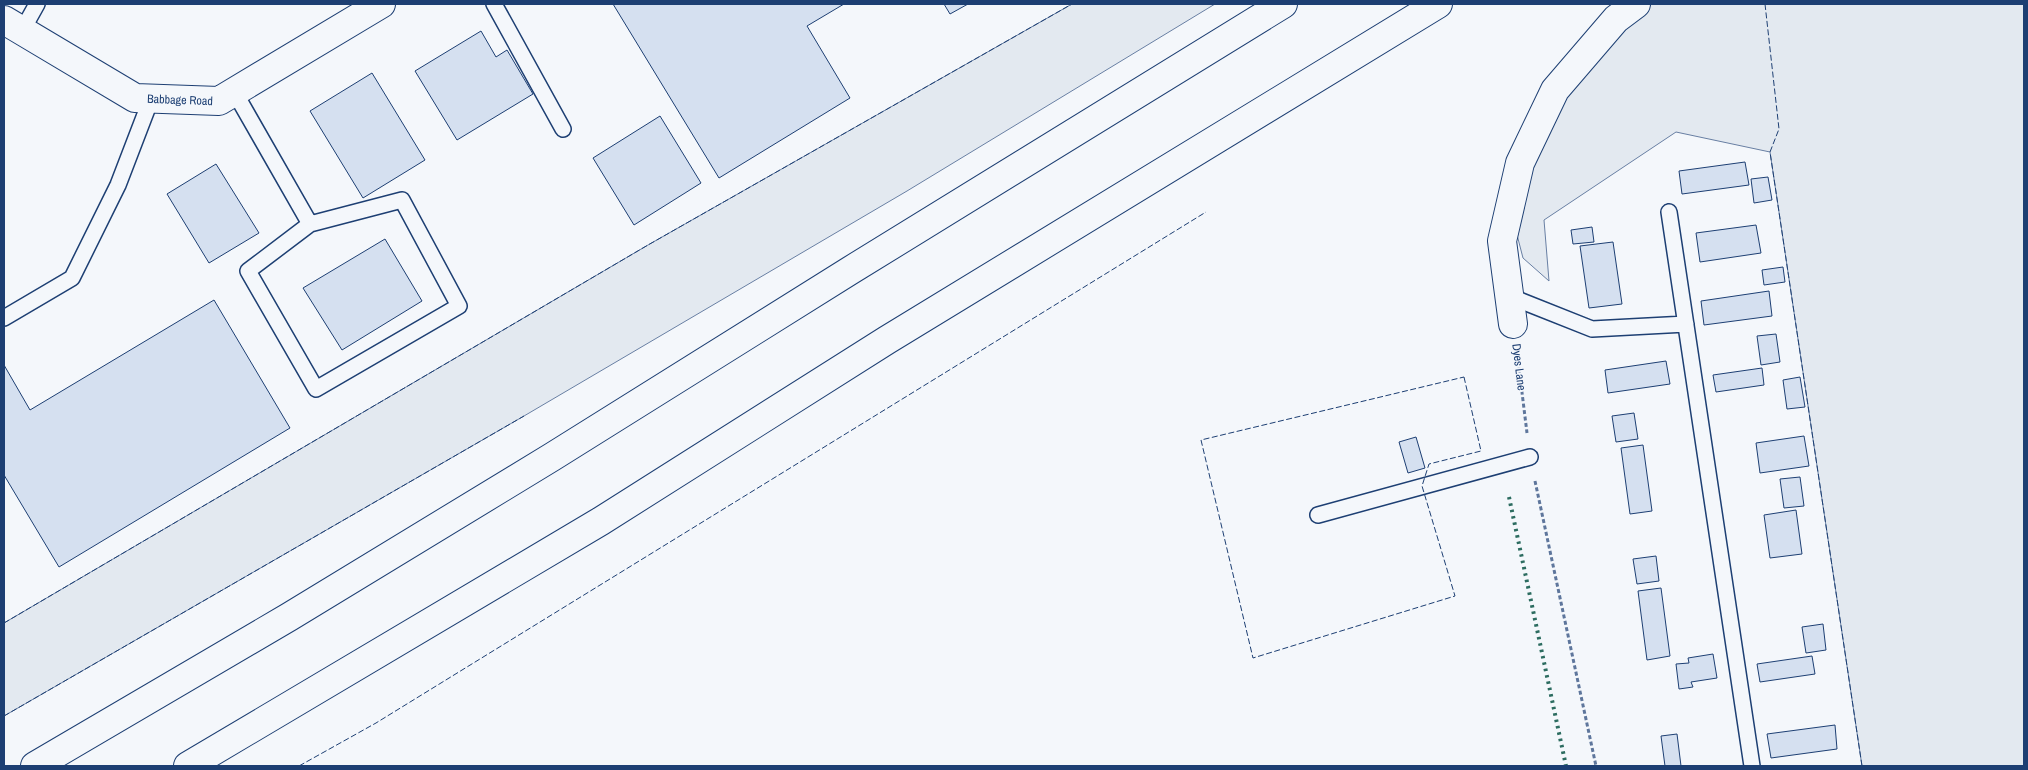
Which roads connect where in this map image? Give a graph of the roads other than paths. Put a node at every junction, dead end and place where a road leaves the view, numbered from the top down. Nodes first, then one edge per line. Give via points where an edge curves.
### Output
1 (37, 4) edge
2 (381, 4) edge
3 (494, 4) edge
4 (1283, 4) edge
5 (1438, 4) edge
6 (1636, 4) edge
7 (13, 25) edge
8 (234, 91) junction
9 (151, 99) junction
10 (564, 129) dead end
11 (1669, 212) dead end
12 (310, 224) junction
13 (1509, 296) junction
14 (4, 318) edge
15 (1513, 324) road end
16 (1686, 324) junction
17 (1530, 458) road end
18 (1318, 515) dead end
19 (35, 766) edge
20 (188, 766) edge
21 (1752, 766) edge

1 - 7 lane
2 - 8 main road, Babbage Road
3 - 10 lane
4 - 19 main road via 544,462
5 - 20 main road via 895,334 600,521
6 - 13 main road via 1616,19 1555,90 1520,163 1502,241
7 - 9 main road, Babbage Road via 135,98
8 - 9 main road, Babbage Road via 219,101
8 - 12 lane
9 - 14 lane via 118,185 72,278
11 - 16 lane
12 - 12 lane via 248,271 316,389 459,306 402,200
13 - 15 main road
13 - 16 lane via 1592,329
16 - 21 lane
17 - 18 lane

